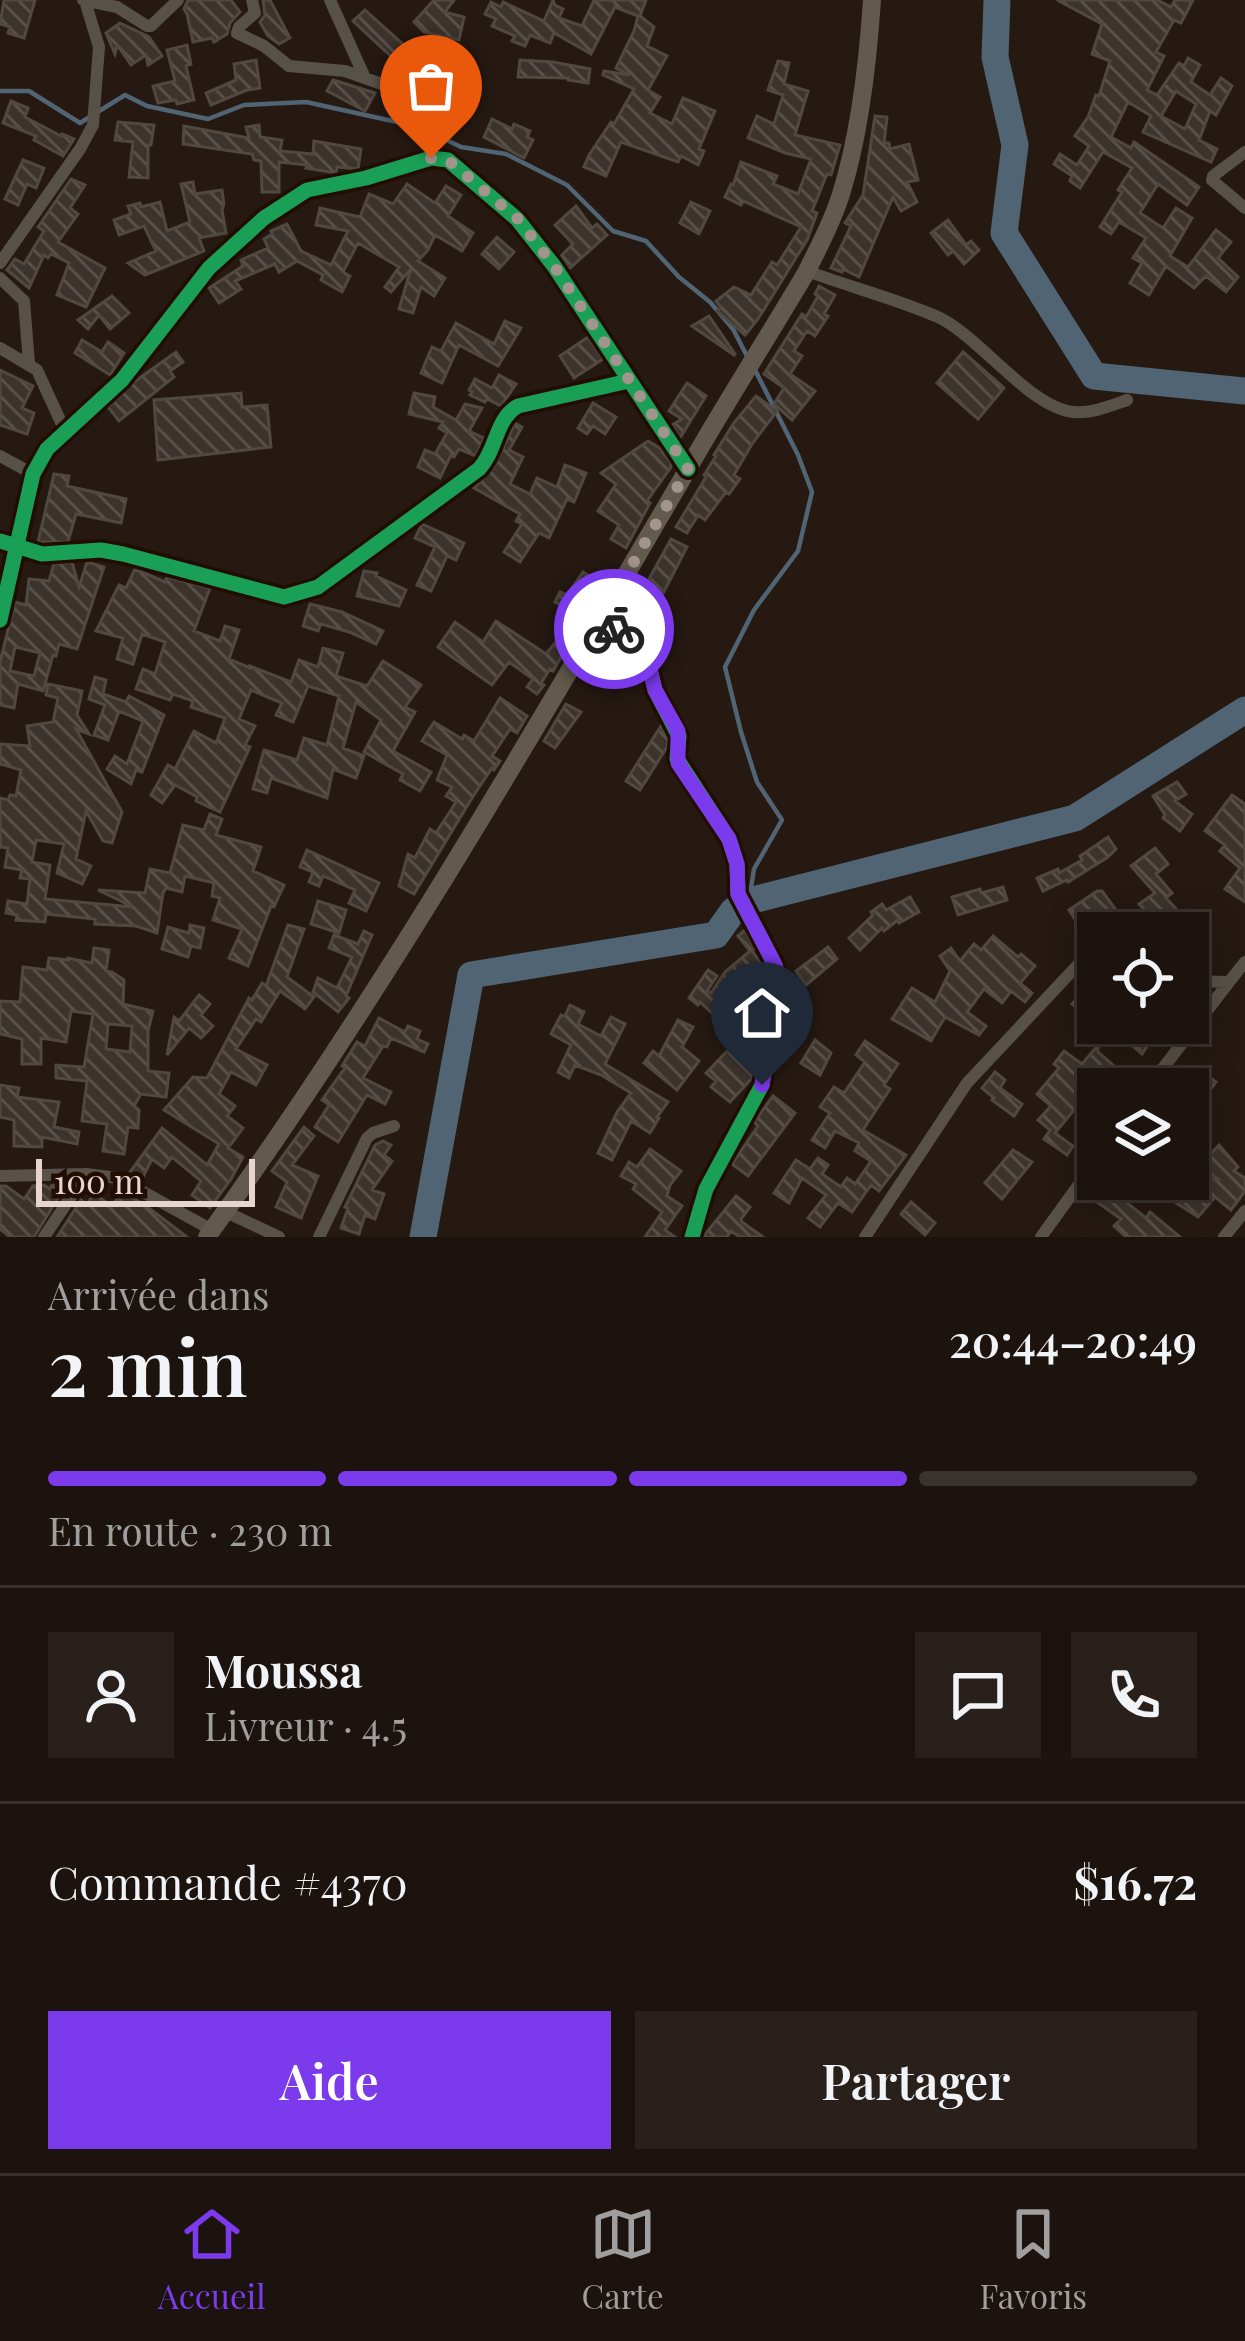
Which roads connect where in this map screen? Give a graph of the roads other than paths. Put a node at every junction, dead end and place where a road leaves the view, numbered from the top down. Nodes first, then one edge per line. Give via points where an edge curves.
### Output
1 (83, 0) edge
2 (178, 0) edge
3 (252, 0) edge
4 (330, 0) edge
5 (872, 0) edge
6 (365, 78) junction
7 (424, 99) dead end
8 (1245, 152) edge
9 (1245, 208) edge
10 (0, 263) edge
11 (807, 271) junction
12 (0, 278) edge
13 (0, 348) edge
14 (29, 363) junction
15 (629, 381) junction
16 (1127, 400) dead end
17 (65, 430) junction
18 (0, 456) edge
19 (688, 469) junction
20 (32, 474) junction
21 (0, 542) edge
22 (15, 546) junction
23 (0, 620) edge
24 (600, 620) junction
25 (1245, 962) edge
26 (1077, 966) edge
27 (1209, 982) edge
28 (1229, 982) junction
29 (1163, 1068) edge
30 (394, 1126) dead end
31 (86, 1174) junction
32 (0, 1176) edge
33 (1077, 1187) edge
34 (1245, 1210) edge
35 (226, 1212) junction
36 (209, 1233) edge
37 (44, 1237) edge
38 (278, 1237) edge
39 (319, 1237) edge
40 (692, 1237) edge
41 (865, 1237) edge
42 (1041, 1237) edge
43 (1224, 1237) edge

1 - 2 street via 117,7 146,26
1 - 10 street via 99,46 93,125
3 - 6 street via 255,13 238,35 290,66
4 - 6 street
5 - 11 highway via 846,176
6 - 7 street
8 - 9 street via 1212,180
11 - 16 street via 940,318 1057,408 1075,413
11 - 19 highway
12 - 14 street via 24,301
13 - 14 street
14 - 17 street via 44,378
15 - 17 street via 518,219 440,158 287,201 209,268 122,380
15 - 19 street
15 - 22 street via 508,412 479,469 299,595 100,550 59,555
17 - 20 street
18 - 20 street
19 - 24 highway
20 - 22 street
21 - 22 street
22 - 23 street
24 - 35 highway via 413,928
24 - 40 street via 646,653 678,731 678,763 729,839 738,894 775,965 788,1013
25 - 28 street
26 - 41 street via 974,1074
27 - 28 street
28 - 29 street
30 - 39 street via 368,1138
31 - 32 street
31 - 36 street via 128,1182
31 - 37 street
33 - 42 street
34 - 43 street
35 - 36 highway
35 - 38 street

